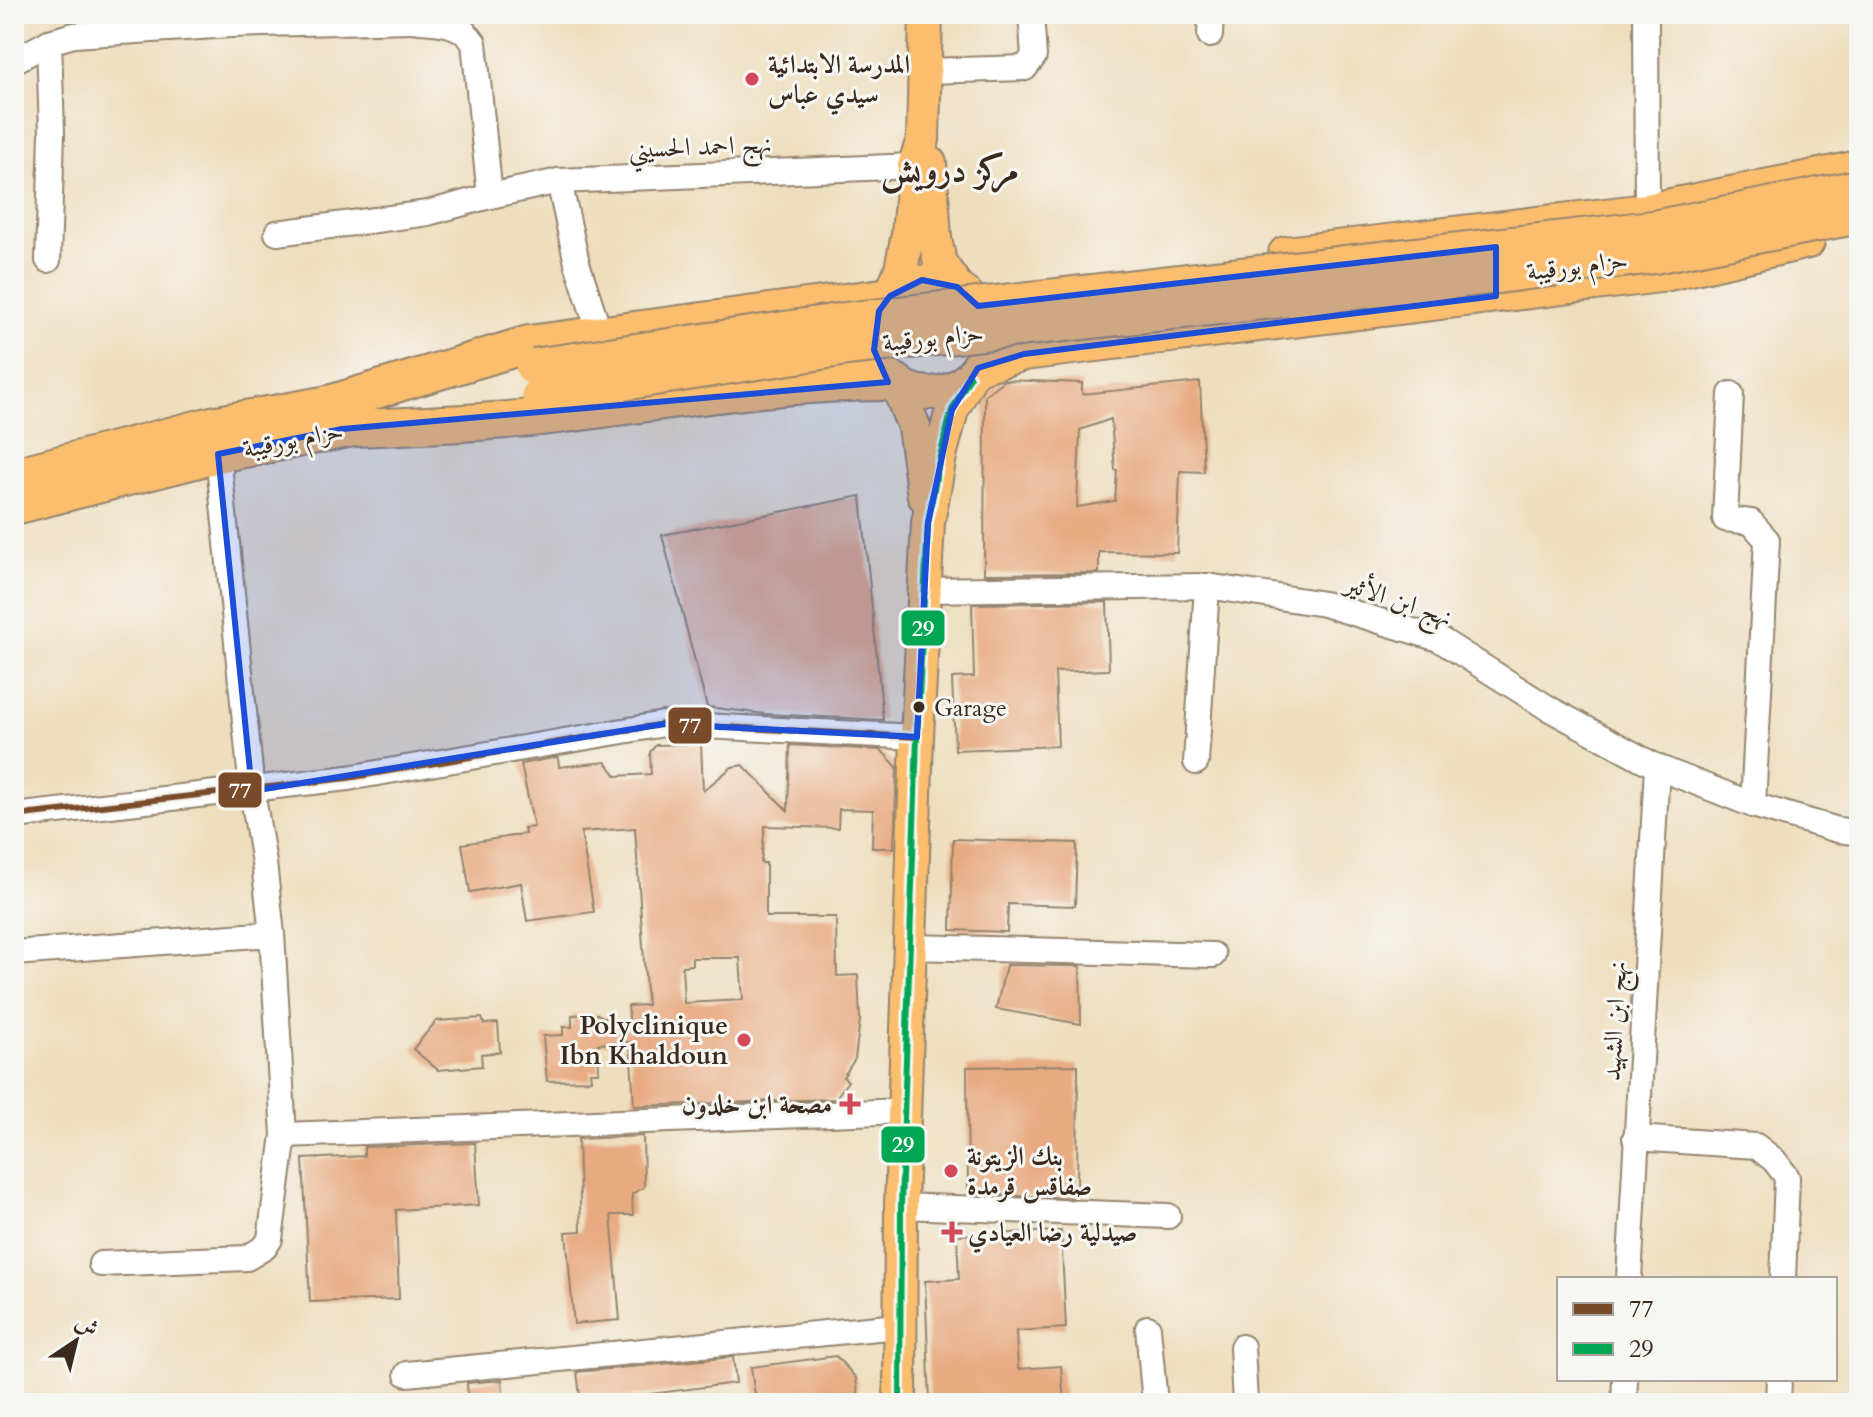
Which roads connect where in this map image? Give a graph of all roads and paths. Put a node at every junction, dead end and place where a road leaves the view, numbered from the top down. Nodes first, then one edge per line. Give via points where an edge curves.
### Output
1 (926, 14) edge
2 (1031, 14) edge
3 (1646, 14) edge
4 (411, 17) edge
5 (204, 20) edge
6 (49, 42) junction
7 (14, 61) edge
8 (926, 71) junction
9 (918, 153) junction
10 (1859, 167) edge
11 (559, 181) junction
12 (1859, 188) edge
13 (490, 196) junction
14 (1647, 210) junction
15 (1859, 215) edge
16 (1495, 226) junction
17 (1859, 230) edge
18 (277, 233) dead end
19 (48, 260) dead end
20 (962, 290) junction
21 (890, 296) junction
22 (1496, 296) junction
23 (600, 334) junction
24 (974, 373) junction
25 (537, 381) junction
26 (896, 382) junction
27 (1731, 394) dead end
28 (335, 416) junction
29 (218, 454) junction
30 (14, 476) edge
31 (14, 506) edge
32 (928, 523) junction
33 (1207, 586) junction
34 (926, 590) junction
35 (917, 737) junction
36 (1196, 762) dead end
37 (1657, 767) junction
38 (252, 791) junction
39 (1753, 805) junction
40 (14, 816) edge
41 (1859, 830) edge
42 (272, 934) junction
43 (911, 947) junction
44 (14, 953) edge
45 (1213, 955) dead end
46 (905, 1111) junction
47 (284, 1135) junction
48 (1635, 1138) junction
49 (901, 1206) junction
50 (1168, 1216) dead end
51 (101, 1264) dead end
52 (1629, 1277) edge
53 (1783, 1277) edge
54 (898, 1326) junction
55 (1148, 1328) dead end
56 (1242, 1347) dead end
57 (407, 1374) dead end
58 (1625, 1381) edge
59 (1779, 1381) edge
60 (900, 1403) edge
61 (1155, 1403) edge
62 (1245, 1403) edge
63 (1624, 1403) edge
64 (1778, 1403) edge

1 - 8 main road
2 - 8 street via 1034,56 1025,68
3 - 14 street
4 - 5 street
4 - 13 street via 453,25 474,43
5 - 6 street
6 - 7 street
6 - 19 street
8 - 9 main road
9 - 11 street, نهج احمد الحسيني
9 - 20 main road via 931,168 940,263
9 - 21 main road via 908,234
10 - 14 main road, حزام بورقيبة
11 - 13 street, نهج احمد الحسيني
11 - 23 street
12 - 25 highway, حزام بورقيبة, bridge via 1653,229 845,321
13 - 18 street, نهج احمد الحسيني via 428,213
14 - 16 main road, حزام بورقيبة
15 - 25 highway, حزام بورقيبة, bridge via 1654,255 1481,277
16 - 20 main road, حزام بورقيبة
16 - 22 main road
17 - 22 main road, حزام بورقيبة via 1660,276
20 - 21 main road via 922,280
20 - 24 main road via 978,306 987,337
21 - 23 highway
21 - 26 main road via 873,330 874,350
22 - 24 main road, حزام بورقيبة via 1024,354
23 - 28 highway via 529,344
24 - 26 main road via 941,392 918,391
24 - 32 main road via 952,410
25 - 28 highway, حزام بورقيبة
26 - 28 highway via 827,383 547,416
26 - 32 main road via 914,427
27 - 39 street via 1725,519 1751,522 1767,540
28 - 29 highway, حزام بورقيبة
28 - 30 highway, حزام بورقيبة via 212,425
29 - 31 highway, حزام بورقيبة
29 - 38 street
32 - 34 main road
33 - 34 street, نهج ابن الأثير
33 - 36 street
33 - 37 street, نهج ابن الأثير via 1324,604 1439,639 1548,708
34 - 35 main road
35 - 38 street via 664,724
35 - 43 main road
37 - 39 street, نهج ابن الأثير
37 - 48 street, نهج ابن الشهيد
38 - 40 street
38 - 42 street
39 - 41 street, نهج ابن الأثير via 1838,830
42 - 44 street
42 - 47 street
43 - 45 street
43 - 46 main road
46 - 47 street
46 - 49 main road
47 - 51 street via 273,1225 265,1247 247,1258
48 - 52 street, نهج ابن الشهيد
48 - 53 street via 1756,1146 1774,1160 1787,1177
49 - 50 street
49 - 54 main road
54 - 57 street
54 - 60 main road
55 - 61 street
56 - 62 street
58 - 63 street
59 - 64 street

